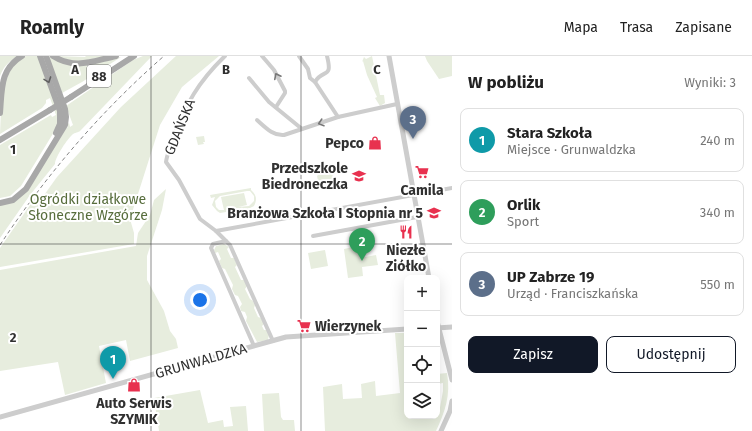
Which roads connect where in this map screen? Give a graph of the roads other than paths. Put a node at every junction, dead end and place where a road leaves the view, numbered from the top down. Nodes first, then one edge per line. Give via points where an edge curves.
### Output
1 (22, 56) edge
2 (40, 56) edge
3 (53, 56) edge
4 (116, 56) edge
5 (128, 56) edge
6 (134, 56) edge
7 (225, 56) edge
8 (262, 56) edge
9 (299, 56) edge
10 (328, 56) edge
11 (389, 56) edge
12 (46, 57) edge
13 (249, 78) dead end
14 (315, 82) junction
15 (70, 96) junction
16 (397, 104) junction
17 (276, 107) junction
18 (50, 108) junction
19 (0, 113) edge
20 (338, 117) junction
21 (258, 120) dead end
22 (302, 129) junction
23 (0, 136) edge
24 (0, 141) edge
25 (452, 188) edge
26 (413, 195) junction
27 (0, 199) edge
28 (0, 203) edge
29 (417, 217) junction
30 (216, 231) junction
31 (313, 236) dead end
32 (226, 241) junction
33 (428, 275) edge
34 (452, 327) edge
35 (440, 328) edge
36 (404, 329) edge
37 (440, 335) edge
38 (273, 340) junction
39 (254, 346) junction
40 (452, 380) edge
41 (452, 401) edge
42 (0, 417) edge
43 (441, 431) edge

1 - 19 main road via 11,62 3,72 0,84
2 -> 27 main road via 60,111 60,124 22,187 12,197
3 - 4 main road via 67,63 79,64
5 - 15 main road, 88
6 - 15 main road, 88
7 - 30 street, GDAŃSKA via 207,75 188,103 166,162 179,179 200,219
17 -> 8 street via 285,91 274,70
9 - 14 street via 308,69 310,78
10 - 14 street via 329,71
11 - 16 street
12 - 28 main road via 65,109 65,125 26,189 13,200
13 - 17 street
14 - 20 street
15 - 18 main road, 88
16 - 20 street
16 - 26 street
17 - 22 street
18 - 23 main road, 88
18 - 24 main road, 88
20 -> 22 street
21 - 22 street via 279,136
25 - 26 street
26 - 29 street
26 - 30 street
29 - 31 street
29 - 33 street
30 - 32 street
32 - 38 street
32 - 39 street via 213,244 211,248
34 - 35 street
36 - 38 street, GRUNWALDZKA via 299,335
37 - 40 street
38 - 39 street, GRUNWALDZKA
39 - 42 street, GRUNWALDZKA
41 - 43 street

